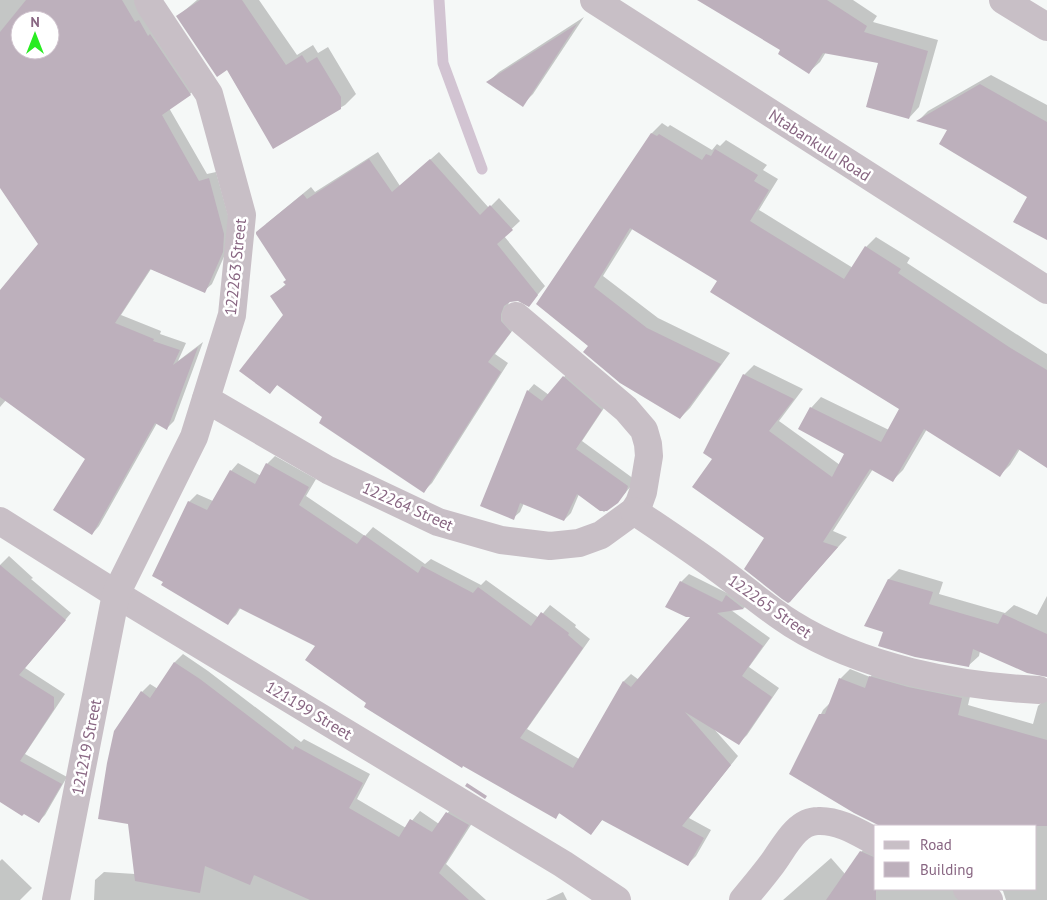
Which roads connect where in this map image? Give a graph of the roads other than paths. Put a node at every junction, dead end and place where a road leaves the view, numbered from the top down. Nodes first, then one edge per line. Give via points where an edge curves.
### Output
1 (148, 0) edge
2 (594, 0) edge
3 (1003, 0) edge
4 (1047, 27) edge
5 (1047, 290) edge
6 (516, 316) dead end
7 (206, 399) junction
8 (634, 511) junction
9 (0, 521) edge
10 (116, 594) junction
11 (1039, 690) dead end
12 (874, 841) edge
13 (969, 890) edge
14 (56, 900) edge
15 (617, 900) edge
16 (743, 900) edge
17 (989, 900) edge

1 - 7 street, 122263 Street via 209,94 242,215 232,315
2 - 5 street, Ntabankulu Road
3 - 4 street
6 - 8 street via 626,409 644,430 649,456 643,492
7 - 8 street, 122264 Street via 328,470 438,522 501,540 550,546 579,543 601,535
7 - 10 street, 122263 Street via 194,437
8 - 11 street, 122265 Street via 791,624 850,654 927,676 999,688
9 - 10 street, 121199 Street
10 - 14 street, 121219 Street
10 - 15 street, 121199 Street via 563,864
12 - 16 street via 830,822 809,823 786,843
13 - 17 street

